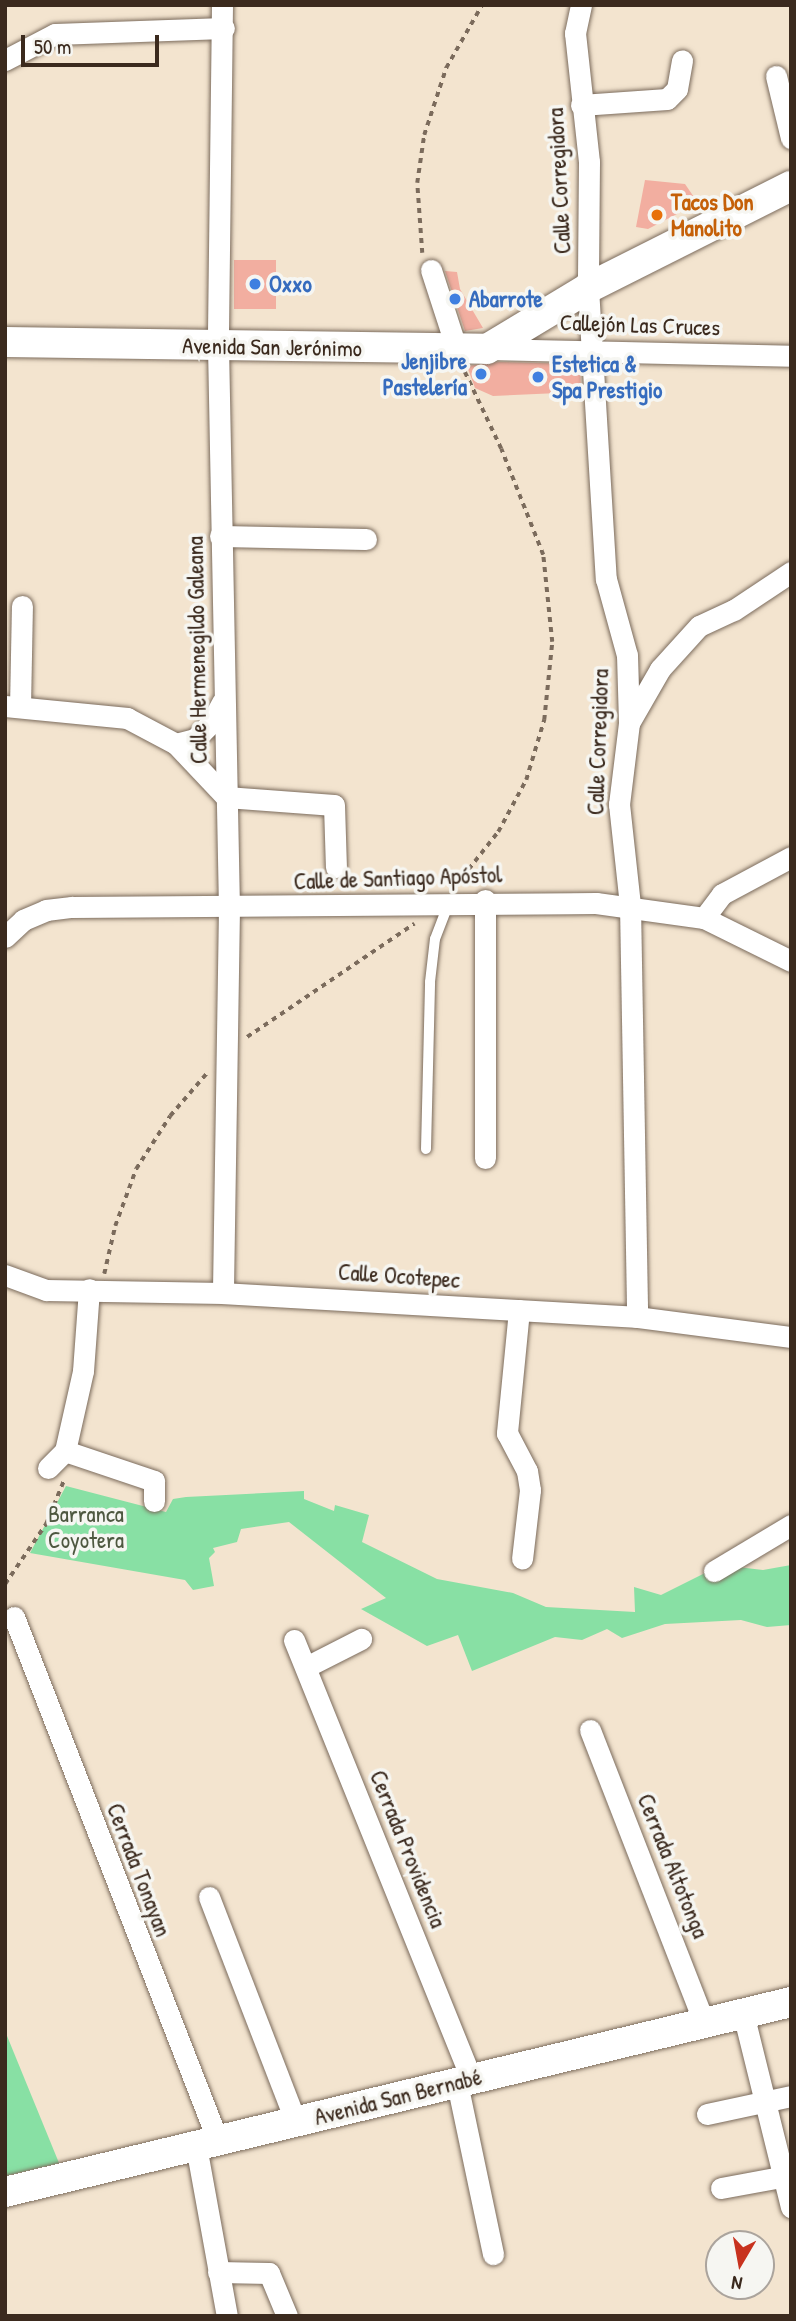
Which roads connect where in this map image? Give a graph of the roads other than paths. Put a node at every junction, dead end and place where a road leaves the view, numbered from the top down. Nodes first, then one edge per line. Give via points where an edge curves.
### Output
1 (222, 5) edge
2 (581, 5) edge
3 (223, 28) junction
4 (5, 60) edge
5 (682, 60) dead end
6 (776, 76) dead end
7 (582, 104) junction
8 (791, 138) edge
9 (791, 186) edge
10 (427, 264) road end
11 (588, 289) junction
12 (5, 342) edge
13 (218, 346) junction
14 (592, 348) junction
15 (487, 349) junction
16 (791, 356) edge
17 (460, 359) junction
18 (220, 536) junction
19 (366, 540) dead end
20 (791, 572) edge
21 (22, 606) dead end
22 (222, 702) junction
23 (13, 707) edge
24 (629, 723) junction
25 (176, 744) junction
26 (226, 797) junction
27 (791, 857) edge
28 (336, 867) dead end
29 (449, 897) junction
30 (485, 900) junction
31 (630, 905) junction
32 (229, 908) junction
33 (704, 918) junction
34 (5, 937) edge
35 (791, 961) edge
36 (426, 1149) dead end
37 (485, 1158) dead end
38 (5, 1275) edge
39 (97, 1283) junction
40 (223, 1293) junction
41 (519, 1310) junction
42 (637, 1317) junction
43 (791, 1337) edge
44 (65, 1451) junction
45 (57, 1471) road end
46 (153, 1501) dead end
47 (791, 1525) edge
48 (522, 1559) dead end
49 (714, 1571) dead end
50 (14, 1617) dead end
51 (360, 1639) dead end
52 (294, 1640) dead end
53 (306, 1667) junction
54 (590, 1730) dead end
55 (209, 1897) dead end
56 (791, 2002) edge
57 (743, 2013) junction
58 (704, 2023) junction
59 (464, 2081) junction
60 (791, 2096) edge
61 (765, 2102) junction
62 (707, 2114) dead end
63 (296, 2122) junction
64 (207, 2143) junction
65 (787, 2176) edge
66 (720, 2188) dead end
67 (5, 2192) edge
68 (791, 2207) edge
69 (493, 2254) dead end
70 (218, 2272) junction
71 (227, 2316) edge
72 (287, 2316) edge

1 - 3 street, Calle Hermenegildo Galeana
2 - 7 street, Calle Corregidora via 575,33
3 - 4 street via 55,34
3 - 13 street, Calle Hermenegildo Galeana
5 - 7 street via 677,89 667,99
6 - 8 street
7 - 11 street, Calle Corregidora via 589,162
9 - 11 main road
10 - 17 street
11 - 14 street, Calle Corregidora
11 - 15 main road
12 - 13 main road, Avenida San Jerónimo
13 - 17 main road, Avenida San Jerónimo
13 - 18 street, Calle Hermenegildo Galeana
14 - 15 street, Callejón Las Cruces
14 - 16 street, Callejón Las Cruces
14 - 24 street, Calle Corregidora via 606,579 627,655
15 - 17 main road, Avenida San Jerónimo
18 - 19 street
18 - 22 street, Calle Hermenegildo Galeana
20 - 24 street via 734,610 699,626 660,669
21 - 23 street
22 - 25 street via 211,723 195,738
22 - 26 street, Calle Hermenegildo Galeana
23 - 25 street via 127,718
24 - 31 street, Calle Corregidora via 620,804
25 - 26 street
26 - 28 street via 334,805
26 - 32 street, Calle Hermenegildo Galeana
27 - 33 street via 722,894
29 - 30 street, Calle de Santiago Apóstol
29 - 32 street, Calle de Santiago Apóstol
29 - 36 lane via 435,939 430,982
30 - 31 street, Calle de Santiago Apóstol
30 - 37 street
31 - 33 street, Calle de Santiago Apóstol
31 - 42 street, Calle Corregidora
32 - 34 street, Calle de Santiago Apóstol via 46,910 23,920
32 - 40 street, Calle Hermenegildo Galeana
33 - 35 street, Calle de Santiago Apóstol
38 - 39 street, Calle Ocotepec via 46,1290
39 - 40 street, Calle Ocotepec
39 - 44 street
40 - 41 street, Calle Ocotepec
41 - 42 street, Calle Ocotepec
41 - 48 street via 507,1433 527,1471 530,1490
42 - 43 street, Calle Ocotepec
44 - 45 street
44 - 46 street via 154,1480
47 - 49 street
50 - 64 street, Cerrada Tonayan
51 - 53 street
52 - 53 street, Cerrada Providencia
53 - 59 street, Cerrada Providencia
54 - 58 street, Cerrada Altotonga
55 - 63 street
56 - 57 main road, Avenida San Bernabé
57 - 58 main road, Avenida San Bernabé
57 - 61 street
58 - 59 main road, Avenida San Bernabé
59 - 63 main road, Avenida San Bernabé
59 - 69 street, Cerrada Providencia
60 - 61 street
61 - 62 street
61 - 65 street
63 - 64 main road, Avenida San Bernabé
64 - 67 main road, Avenida San Bernabé
64 - 70 street, Cerrada Tonayan
65 - 66 street
65 - 68 street
70 - 71 street, Cerrada Tonayan
70 - 72 street via 269,2273

